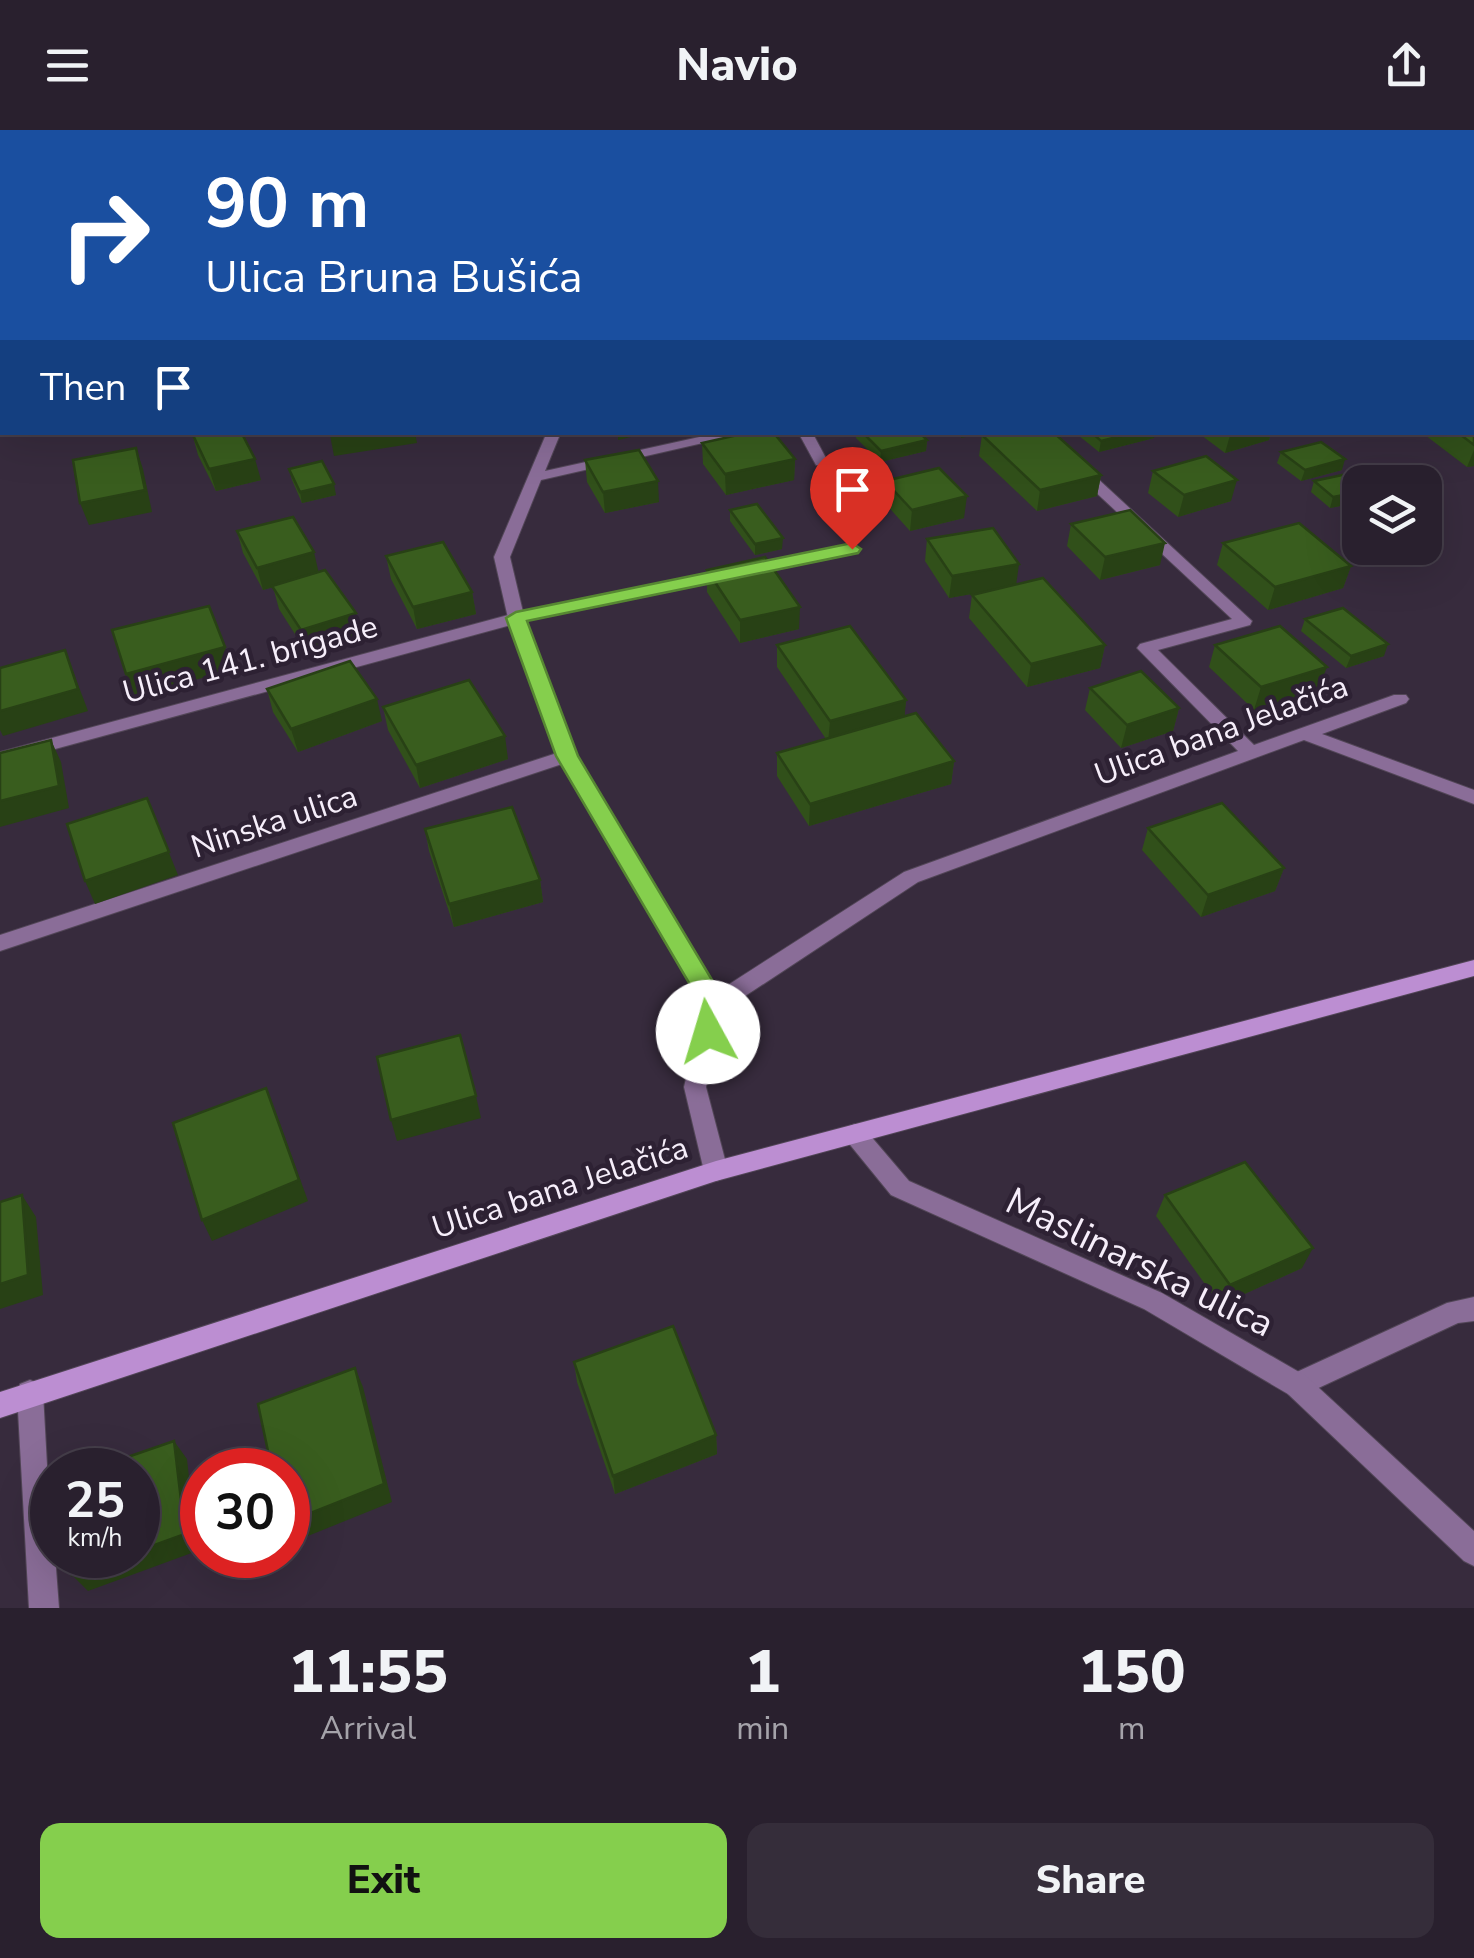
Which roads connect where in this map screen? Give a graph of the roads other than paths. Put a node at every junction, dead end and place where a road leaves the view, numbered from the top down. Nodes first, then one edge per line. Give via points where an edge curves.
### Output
1 (553, 435) edge
2 (730, 435) edge
3 (807, 435) edge
4 (1070, 460) edge
5 (821, 462) dead end
6 (536, 476) junction
7 (852, 549) dead end
8 (516, 618) junction
9 (1400, 699) dead end
10 (1305, 734) junction
11 (1251, 752) junction
12 (567, 756) junction
13 (0, 758) edge
14 (1474, 797) edge
15 (0, 943) edge
16 (1474, 968) edge
17 (714, 1005) junction
18 (855, 1134) junction
19 (716, 1171) junction
20 (1474, 1309) edge
21 (1298, 1385) junction
22 (30, 1393) junction
23 (0, 1405) edge
24 (1474, 1551) edge
25 (44, 1608) edge

1 - 6 street
2 - 6 street
3 - 5 street
4 - 11 street via 1244,621 1146,648
6 - 8 street via 502,557
7 - 8 street, Ulica 141. brigade
8 - 12 street
8 - 13 street, Ulica 141. brigade
9 - 10 street, Ulica bana Jelačića
10 - 11 street, Ulica bana Jelačića
10 - 14 street
11 - 17 street, Ulica bana Jelačića via 911,877
12 - 15 street, Ninska ulica
12 - 17 street
16 - 18 main road
17 - 19 street, Ulica bana Jelačića via 696,1086
18 - 19 main road
18 - 21 street, Maslinarska ulica via 900,1188 1153,1301
19 - 22 main road, Ulica bana Jelačića
20 - 21 street via 1456,1311
21 - 24 street, Maslinarska ulica
22 - 23 main road, Ulica bana Jelačića
22 - 25 street

